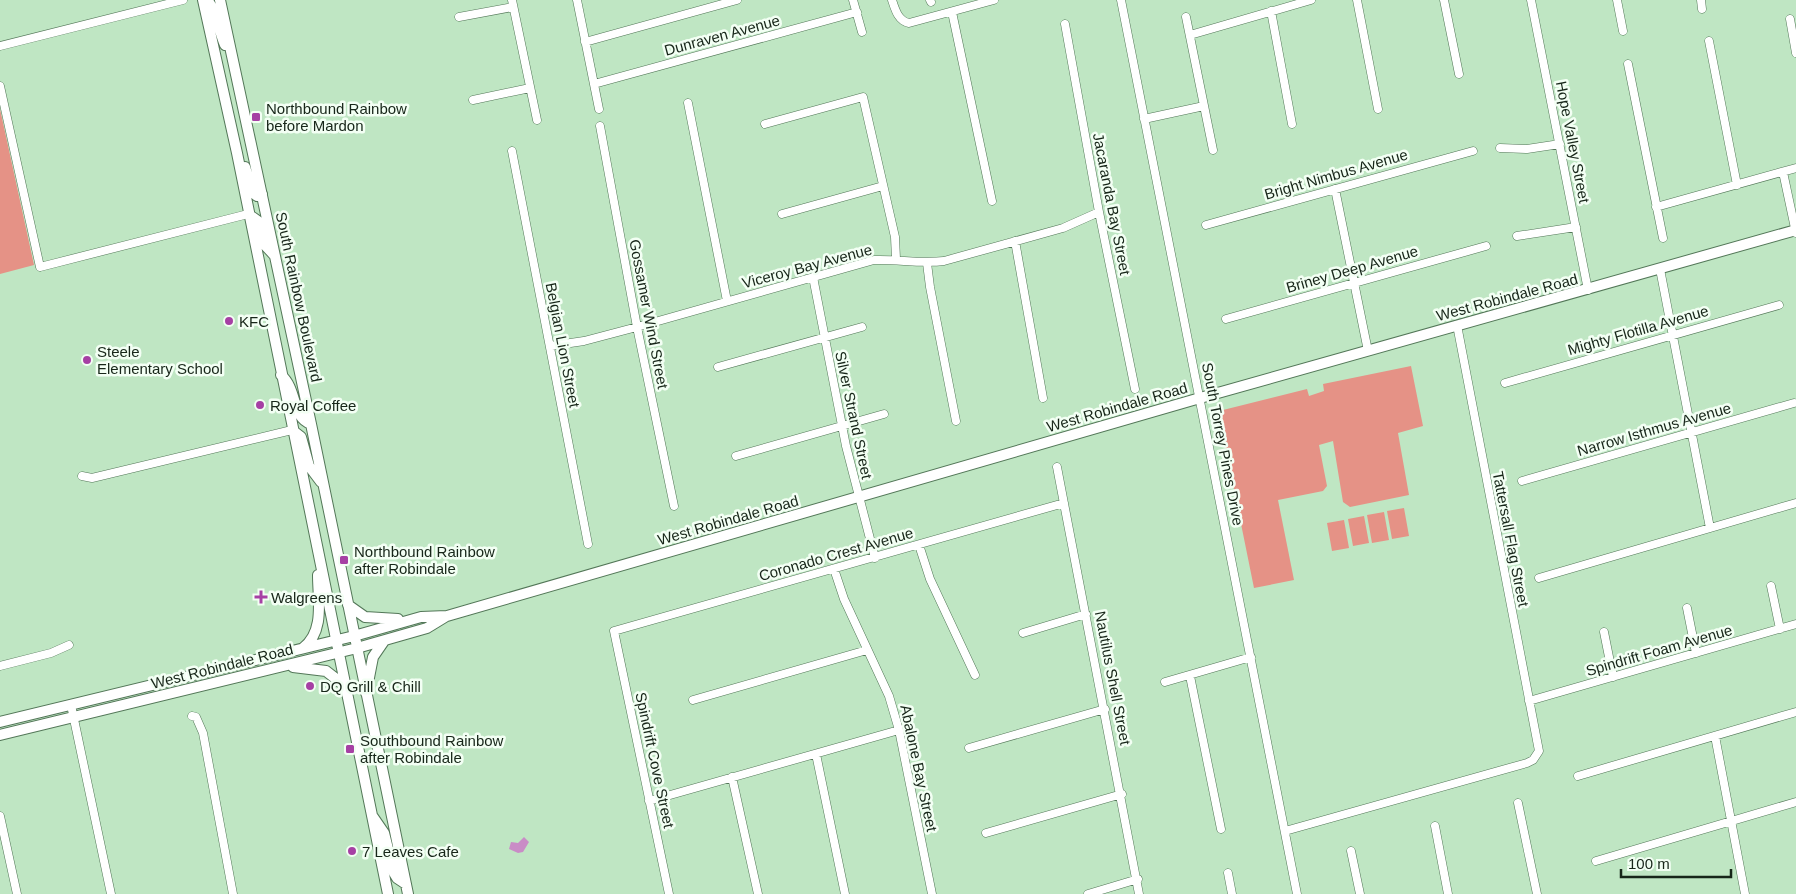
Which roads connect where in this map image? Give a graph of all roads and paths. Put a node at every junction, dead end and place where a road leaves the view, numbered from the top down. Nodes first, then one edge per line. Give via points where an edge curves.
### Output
1 (183, 0) edge
2 (203, 0) edge
3 (207, 0) edge
4 (220, 0) edge
5 (577, 0) edge
6 (737, 0) edge
7 (853, 0) edge
8 (892, 0) edge
9 (994, 0) edge
10 (1121, 0) edge
11 (1311, 0) edge
12 (1357, 0) edge
13 (1444, 0) edge
14 (1531, 0) edge
15 (1617, 0) edge
16 (1701, 0) edge
17 (513, 3) edge
18 (1702, 9) dead end
19 (857, 12) junction
20 (952, 12) junction
21 (1271, 12) junction
22 (459, 17) dead end
23 (1186, 17) dead end
24 (1790, 20) dead end
25 (1065, 24) dead end
26 (1623, 31) dead end
27 (862, 32) dead end
28 (1190, 35) junction
29 (1710, 41) dead end
30 (585, 42) junction
31 (0, 46) edge
32 (1796, 53) edge
33 (232, 62) junction
34 (1628, 64) dead end
35 (1459, 74) dead end
36 (594, 84) junction
37 (0, 86) edge
38 (530, 88) junction
39 (473, 100) dead end
40 (688, 103) dead end
41 (1204, 106) junction
42 (599, 109) dead end
43 (1378, 109) dead end
44 (1144, 119) junction
45 (537, 120) dead end
46 (765, 124) dead end
47 (1292, 124) dead end
48 (600, 126) dead end
49 (1560, 144) junction
50 (1500, 148) dead end
51 (1213, 150) dead end
52 (512, 151) dead end
53 (1473, 151) dead end
54 (237, 153) junction
55 (1796, 168) edge
56 (1784, 172) junction
57 (1737, 184) junction
58 (883, 186) junction
59 (1335, 189) junction
60 (262, 194) junction
61 (992, 201) dead end
62 (1656, 207) junction
63 (1099, 212) junction
64 (248, 214) junction
65 (782, 214) dead end
66 (1206, 225) dead end
67 (1576, 227) junction
68 (1796, 231) edge
69 (1517, 236) dead end
70 (1663, 238) dead end
71 (1015, 241) junction
72 (1486, 246) dead end
73 (275, 257) junction
74 (896, 259) junction
75 (927, 263) junction
76 (1660, 269) junction
77 (813, 277) junction
78 (1354, 283) junction
79 (1588, 290) junction
80 (727, 301) junction
81 (1778, 305) dead end
82 (1226, 319) dead end
83 (1457, 325) junction
84 (862, 326) dead end
85 (637, 327) junction
86 (1673, 335) junction
87 (823, 337) junction
88 (550, 346) junction
89 (1368, 351) junction
90 (718, 367) dead end
91 (281, 374) junction
92 (1505, 382) dead end
93 (1135, 389) dead end
94 (1043, 398) dead end
95 (1200, 398) junction
96 (1794, 403) dead end
97 (884, 414) dead end
98 (956, 421) dead end
99 (311, 424) junction
100 (842, 426) junction
101 (292, 430) junction
102 (1692, 432) junction
103 (736, 456) dead end
104 (1056, 467) dead end
105 (82, 476) dead end
106 (1522, 481) dead end
107 (323, 485) junction
108 (858, 498) junction
109 (1064, 503) junction
110 (1796, 503) edge
111 (674, 506) dead end
112 (1710, 528) junction
113 (588, 544) dead end
114 (919, 545) junction
115 (319, 556) junction
116 (875, 558) junction
117 (834, 569) junction
118 (1539, 578) dead end
119 (1771, 586) dead end
120 (348, 605) junction
121 (1687, 608) dead end
122 (1086, 614) junction
123 (447, 616) junction
124 (422, 617) junction
125 (1796, 624) edge
126 (1780, 629) junction
127 (614, 631) joint
128 (1023, 632) dead end
129 (1604, 632) dead end
130 (354, 636) junction
131 (335, 640) junction
132 (384, 641) junction
133 (69, 645) dead end
134 (303, 648) junction
135 (357, 648) junction
136 (867, 650) junction
137 (338, 653) junction
138 (1696, 653) junction
139 (1251, 657) junction
140 (0, 666) edge
141 (282, 666) junction
142 (224, 668) junction
143 (975, 675) dead end
144 (1190, 676) junction
145 (1613, 677) junction
146 (1165, 682) dead end
147 (344, 685) junction
148 (184, 690) junction
149 (366, 694) junction
150 (693, 700) dead end
151 (1529, 702) junction
152 (71, 705) junction
153 (1105, 709) junction
154 (1796, 712) edge
155 (192, 716) dead end
156 (72, 718) junction
157 (0, 722) edge
158 (899, 730) junction
159 (0, 736) edge
160 (1715, 736) junction
161 (969, 748) dead end
162 (816, 754) junction
163 (1578, 776) dead end
164 (732, 777) junction
165 (1122, 794) junction
166 (649, 801) junction
167 (1796, 802) edge
168 (1518, 803) dead end
169 (370, 812) junction
170 (0, 816) edge
171 (1731, 822) junction
172 (1434, 826) dead end
173 (1221, 829) dead end
174 (1285, 831) junction
175 (986, 833) dead end
176 (1351, 851) dead end
177 (1596, 861) dead end
178 (1228, 873) dead end
179 (1138, 879) junction
180 (407, 889) edge
181 (17, 894) edge
182 (111, 894) edge
183 (233, 894) edge
184 (388, 894) edge
185 (669, 894) edge
186 (758, 894) edge
187 (845, 894) edge
188 (932, 894) edge
189 (1088, 894) edge
190 (1139, 894) edge
191 (1232, 894) edge
192 (1298, 894) edge
193 (1360, 894) edge
194 (1448, 894) edge
195 (1536, 894) edge
196 (1745, 894) edge

1 - 31 street
2 - 54 main road
3 - 33 main road
4 - 33 main road, South Rainbow Boulevard
5 - 30 street
6 - 30 street
7 - 19 street
8 - 20 street via 895,11 909,23
9 - 20 street
10 - 44 street, South Torrey Pines Drive
11 - 21 street
12 - 43 street
13 - 35 street
14 - 49 street, Hope Valley Street
15 - 26 street
16 - 18 street
17 - 22 street
17 - 38 street
19 - 27 street
19 - 36 street, Dunraven Avenue
20 - 61 street
21 - 28 street
21 - 47 street
23 - 28 street
24 - 32 street
25 - 63 street, Jacaranda Bay Street
28 - 41 street
29 - 57 street
30 - 36 street
33 - 60 main road, South Rainbow Boulevard
34 - 62 street
36 - 42 street
37 - 64 street via 40,267
38 - 39 street
38 - 45 street
40 - 80 street
41 - 44 street
41 - 51 street
44 - 95 street, South Torrey Pines Drive
46 - 58 street via 863,97
48 - 85 street, Gossamer Wind Street
49 - 50 street via 1527,149
49 - 67 street, Hope Valley Street
52 - 88 street, Belgian Lion Street
53 - 59 street, Bright Nimbus Avenue
54 - 60 main road via 253,193 257,196
54 - 64 main road
55 - 56 street
56 - 57 street
56 - 68 street
57 - 62 street
58 - 65 street
58 - 74 street via 895,237
59 - 66 street, Bright Nimbus Avenue
59 - 78 street
60 - 73 main road, South Rainbow Boulevard
62 - 70 street
63 - 71 street, Viceroy Bay Avenue via 1063,228
63 - 93 street, Jacaranda Bay Street
64 - 73 main road via 258,221 263,243
64 - 91 main road
67 - 69 street
67 - 79 street, Hope Valley Street
68 - 76 main road, West Robindale Road
71 - 75 street, Viceroy Bay Avenue
71 - 94 street
72 - 78 street, Briney Deep Avenue
73 - 99 main road, South Rainbow Boulevard
74 - 75 street, Viceroy Bay Avenue
74 - 77 street, Viceroy Bay Avenue via 874,260
75 - 98 street
76 - 79 main road, West Robindale Road
76 - 86 street
77 - 80 street, Viceroy Bay Avenue
77 - 87 street, Silver Strand Street
78 - 82 street, Briney Deep Avenue
78 - 89 street
79 - 83 main road, West Robindale Road
80 - 85 street, Viceroy Bay Avenue
81 - 86 street, Mighty Flotilla Avenue
83 - 89 main road, West Robindale Road
83 - 151 street, Tattersall Flag Street
84 - 87 street
85 - 88 street, Viceroy Bay Avenue
85 - 111 street, Gossamer Wind Street
86 - 92 street, Mighty Flotilla Avenue
86 - 102 street
87 - 90 street
87 - 100 street, Silver Strand Street
88 - 113 street, Belgian Lion Street
89 - 95 main road, West Robindale Road
91 - 99 main road via 293,391 299,415
91 - 101 main road
95 - 108 main road, West Robindale Road
95 - 139 street, South Torrey Pines Drive
96 - 102 street, Narrow Isthmus Avenue
97 - 100 street
99 - 107 main road, South Rainbow Boulevard
100 - 103 street
100 - 108 street, Silver Strand Street
101 - 105 street via 92,478
101 - 107 main road via 301,437 309,466
101 - 115 main road
102 - 106 street, Narrow Isthmus Avenue
102 - 112 street
104 - 109 street, Nautilus Shell Street
107 - 120 main road, South Rainbow Boulevard
108 - 116 street, Silver Strand Street
108 - 123 main road, West Robindale Road
109 - 114 street, Coronado Crest Avenue
109 - 122 street, Nautilus Shell Street
110 - 112 street
112 - 118 street
114 - 116 street, Coronado Crest Avenue
114 - 143 street via 930,579
115 - 131 main road
115 - 134 main road via 317,627 312,640
116 - 117 street, Coronado Crest Avenue
117 - 127 street, Coronado Crest Avenue
117 - 136 street, Abalone Bay Street
119 - 126 street
120 - 124 main road via 361,616 373,618
120 - 130 main road, South Rainbow Boulevard
121 - 138 street
122 - 128 street
122 - 153 street, Nautilus Shell Street
123 - 124 main road, West Robindale Road
123 - 132 main road, West Robindale Road via 427,628
124 - 130 main road, West Robindale Road
125 - 126 street, Spindrift Foam Avenue
126 - 138 street, Spindrift Foam Avenue
127 - 166 street, Spindrift Cove Street
129 - 145 street
130 - 131 main road, West Robindale Road
130 - 135 main road, South Rainbow Boulevard
131 - 134 main road, West Robindale Road
131 - 137 main road
132 - 135 main road, West Robindale Road
132 - 149 main road via 373,657
133 - 140 street via 52,653
134 - 142 main road, West Robindale Road
135 - 137 main road, West Robindale Road
135 - 149 main road, South Rainbow Boulevard
136 - 150 street
136 - 158 street, Abalone Bay Street via 889,696
137 - 141 main road, West Robindale Road
137 - 147 main road
138 - 145 street, Spindrift Foam Avenue
139 - 144 street
139 - 174 street, South Torrey Pines Drive
141 - 147 main road via 326,671
141 - 148 main road, West Robindale Road
142 - 148 main road via 223,673 196,682
142 - 152 main road, West Robindale Road
144 - 146 street
144 - 173 street
145 - 151 street, Spindrift Foam Avenue
147 - 169 main road
148 - 156 main road, West Robindale Road
149 - 180 main road, South Rainbow Boulevard
151 - 174 street, Tattersall Flag Street via 1539,751 1527,763
152 - 156 street
152 - 157 main road, West Robindale Road
153 - 161 street
153 - 165 street, Nautilus Shell Street
154 - 160 street
155 - 183 street via 200,722 205,742
156 - 159 main road, West Robindale Road
156 - 182 street
158 - 162 street
158 - 188 street, Abalone Bay Street
160 - 163 street
160 - 171 street
162 - 164 street
162 - 187 street
164 - 166 street
164 - 186 street
165 - 175 street
165 - 179 street, Nautilus Shell Street
166 - 185 street, Spindrift Cove Street
167 - 171 street
168 - 195 street
169 - 180 main road via 384,833 394,873
169 - 184 main road
170 - 181 street
171 - 177 street
171 - 196 street
172 - 194 street
174 - 192 street, South Torrey Pines Drive
176 - 193 street
178 - 191 street
179 - 189 street
179 - 190 street, Nautilus Shell Street

